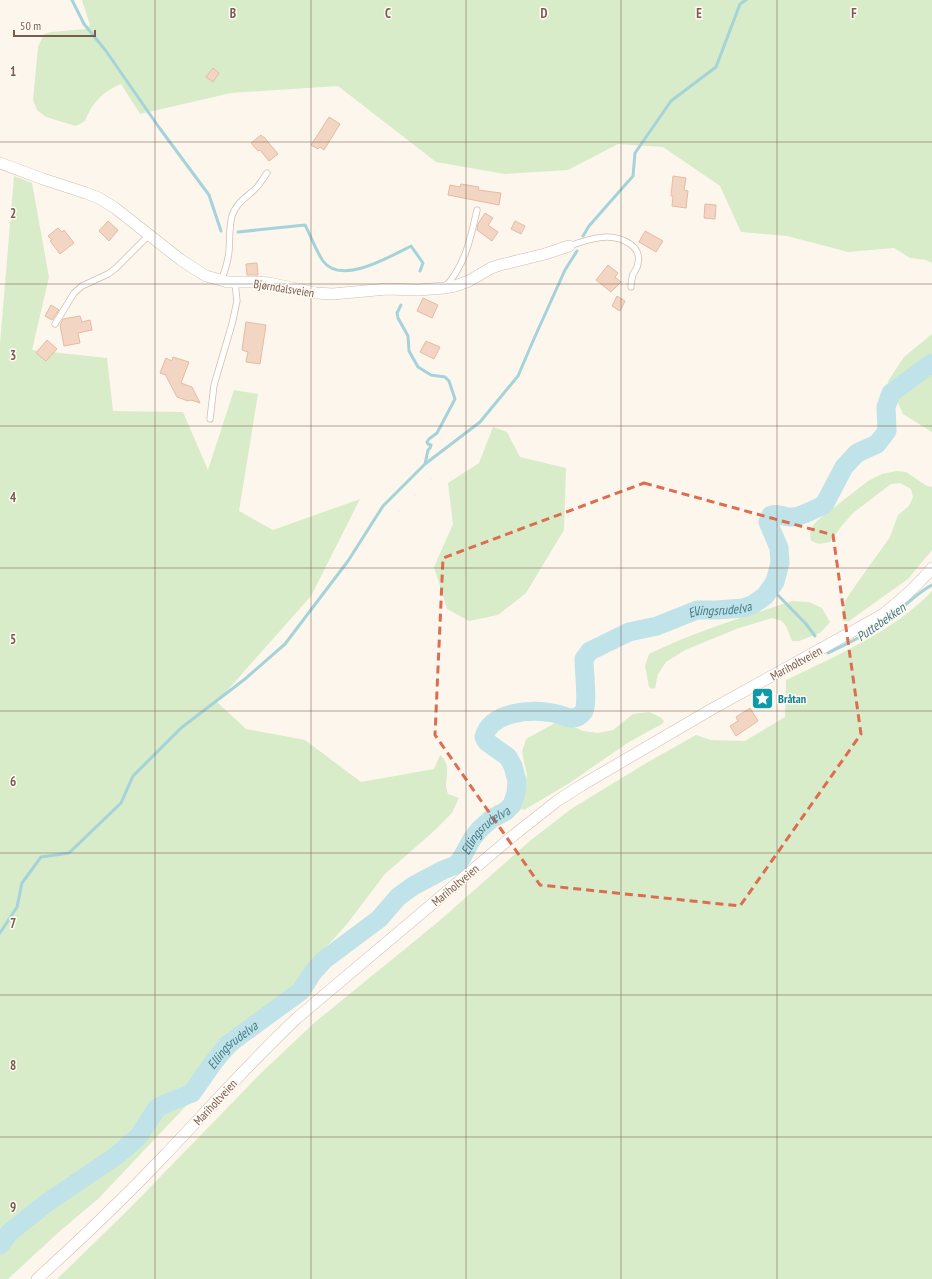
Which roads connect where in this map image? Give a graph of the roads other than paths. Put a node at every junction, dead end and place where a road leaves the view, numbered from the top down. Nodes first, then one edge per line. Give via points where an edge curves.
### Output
1 (0, 163) edge
2 (267, 173) dead end
3 (477, 210) dead end
4 (149, 235) junction
5 (569, 246) joint
6 (220, 281) junction
7 (235, 283) junction
8 (630, 287) dead end
9 (444, 288) junction
10 (55, 324) dead end
11 (210, 419) dead end
12 (932, 568) edge
13 (37, 1279) edge

1 - 4 street, Bjørndalsveien via 99,198
2 - 6 lane via 234,211 228,258
3 - 9 lane via 463,260
4 - 6 street, Bjørndalsveien via 194,269
4 - 10 lane via 116,268 74,293
5 - 8 lane via 588,239 608,237 626,241 638,253 638,263
5 - 9 street, Bjørndalsveien via 491,268 469,281
6 - 7 street, Bjørndalsveien
7 - 9 street, Bjørndalsveien via 268,283 333,294 387,288
7 - 11 lane via 237,300 214,385
12 - 13 street, Mariholtveien via 919,583 882,615 641,750 582,785 536,817 297,1018 112,1209

